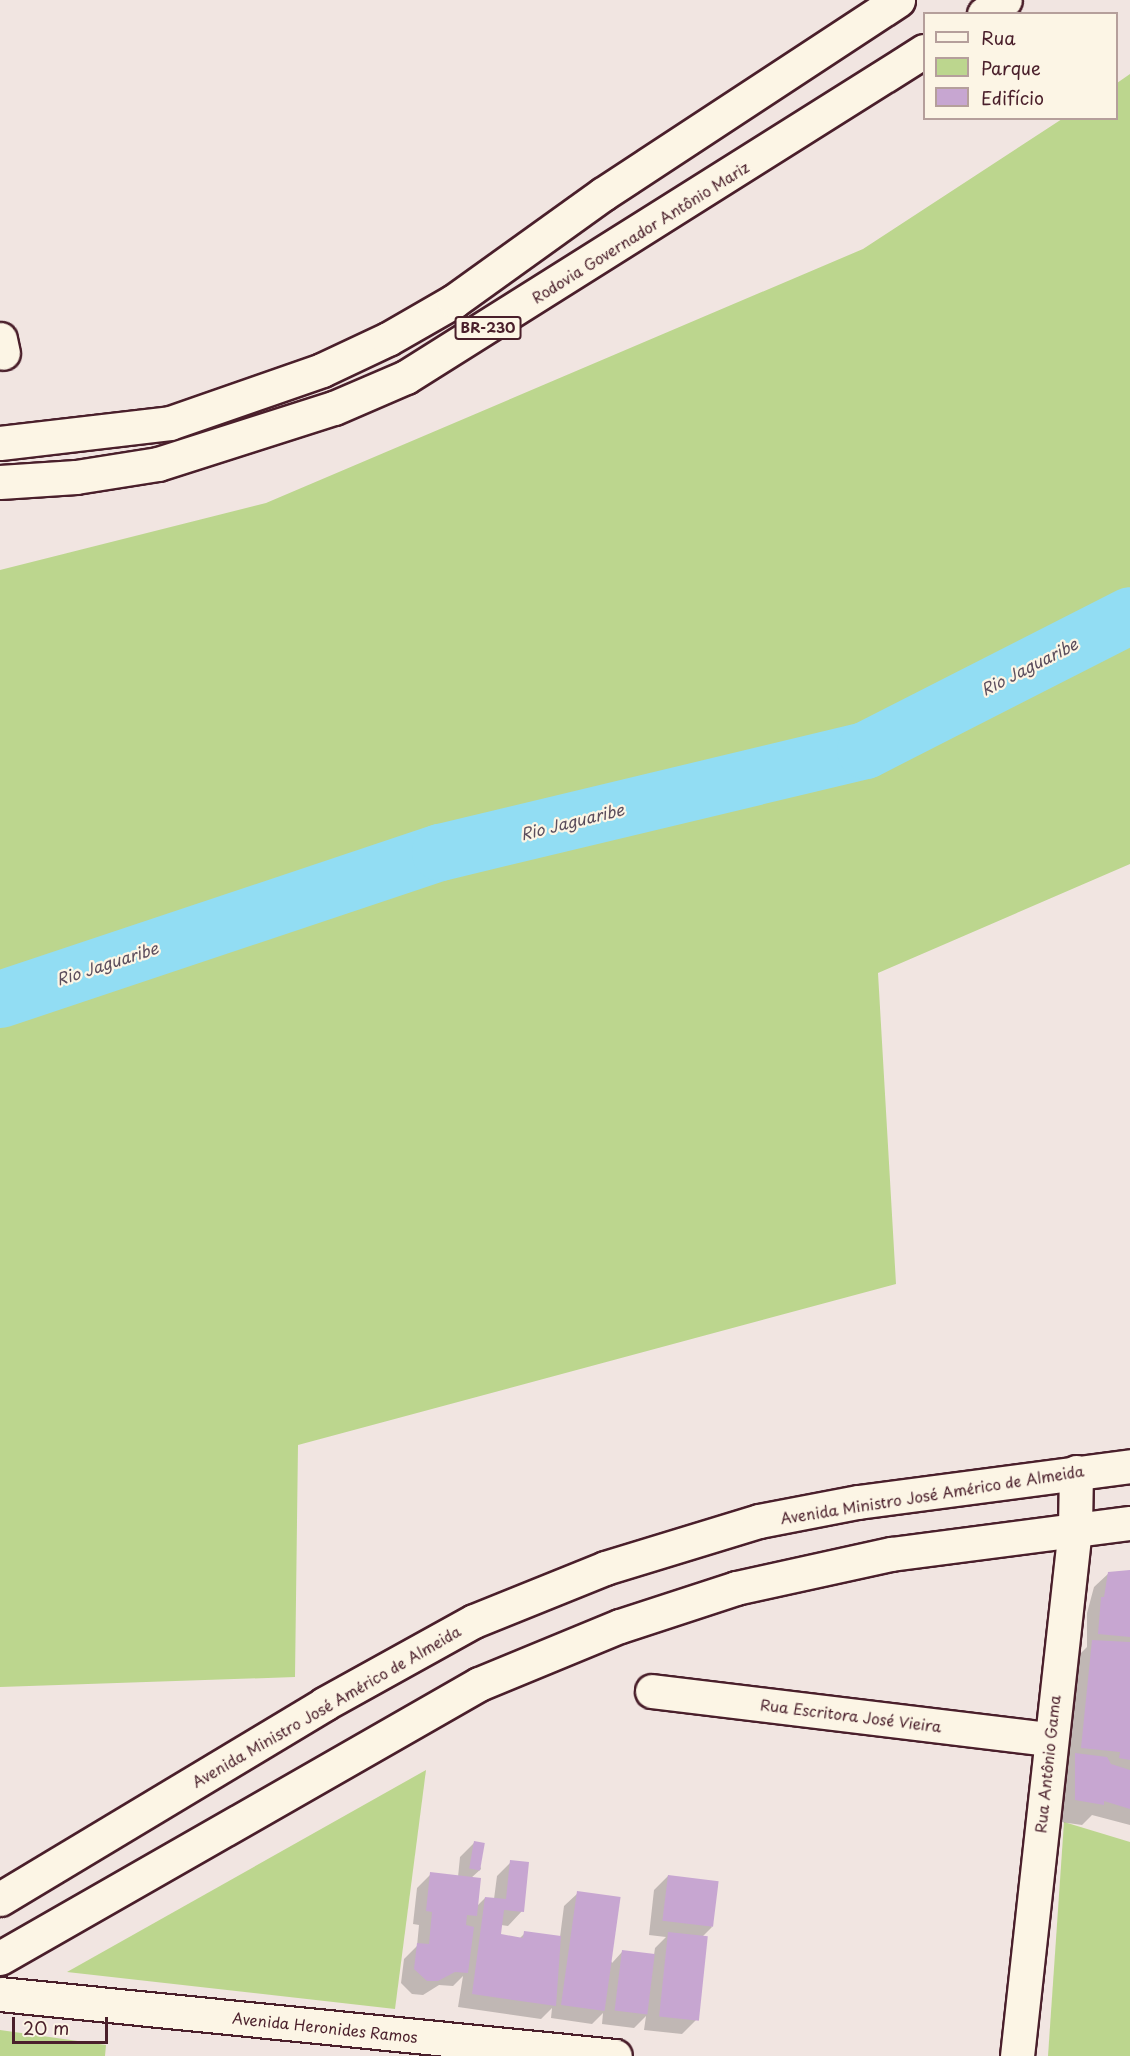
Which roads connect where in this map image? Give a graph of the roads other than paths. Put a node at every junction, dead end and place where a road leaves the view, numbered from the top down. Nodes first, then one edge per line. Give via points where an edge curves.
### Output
1 (898, 0) edge
2 (1005, 0) edge
3 (987, 12) edge
4 (923, 52) edge
5 (0, 443) edge
6 (0, 482) edge
7 (1130, 1466) edge
8 (1076, 1472) junction
9 (1130, 1523) edge
10 (1075, 1528) junction
11 (652, 1691) dead end
12 (1049, 1739) junction
13 (0, 1899) edge
14 (0, 1958) edge
15 (0, 1994) edge
16 (615, 2056) edge
17 (1017, 2056) edge

1 - 5 main road, BR-230 via 603,194 454,301 388,339 322,370 170,423
2 - 3 main road
4 - 6 main road, Rodovia Governador Antônio Mariz / BR-230 via 406,377 334,408 158,464 76,477
7 - 8 main road, Avenida Ministro José Américo de Almeida
8 - 10 main road, Rua Antônio Gama
8 - 13 main road, Avenida Ministro José Américo de Almeida via 858,1502 759,1521 605,1568 474,1621 324,1704
9 - 10 main road
10 - 12 main road, Rua Antônio Gama
10 - 14 main road via 891,1554 736,1588 620,1626 479,1684
11 - 12 main road, Rua Escritora José Vieira
12 - 17 main road, Rua Antônio Gama
15 - 16 main road, Avenida Heronides Ramos

